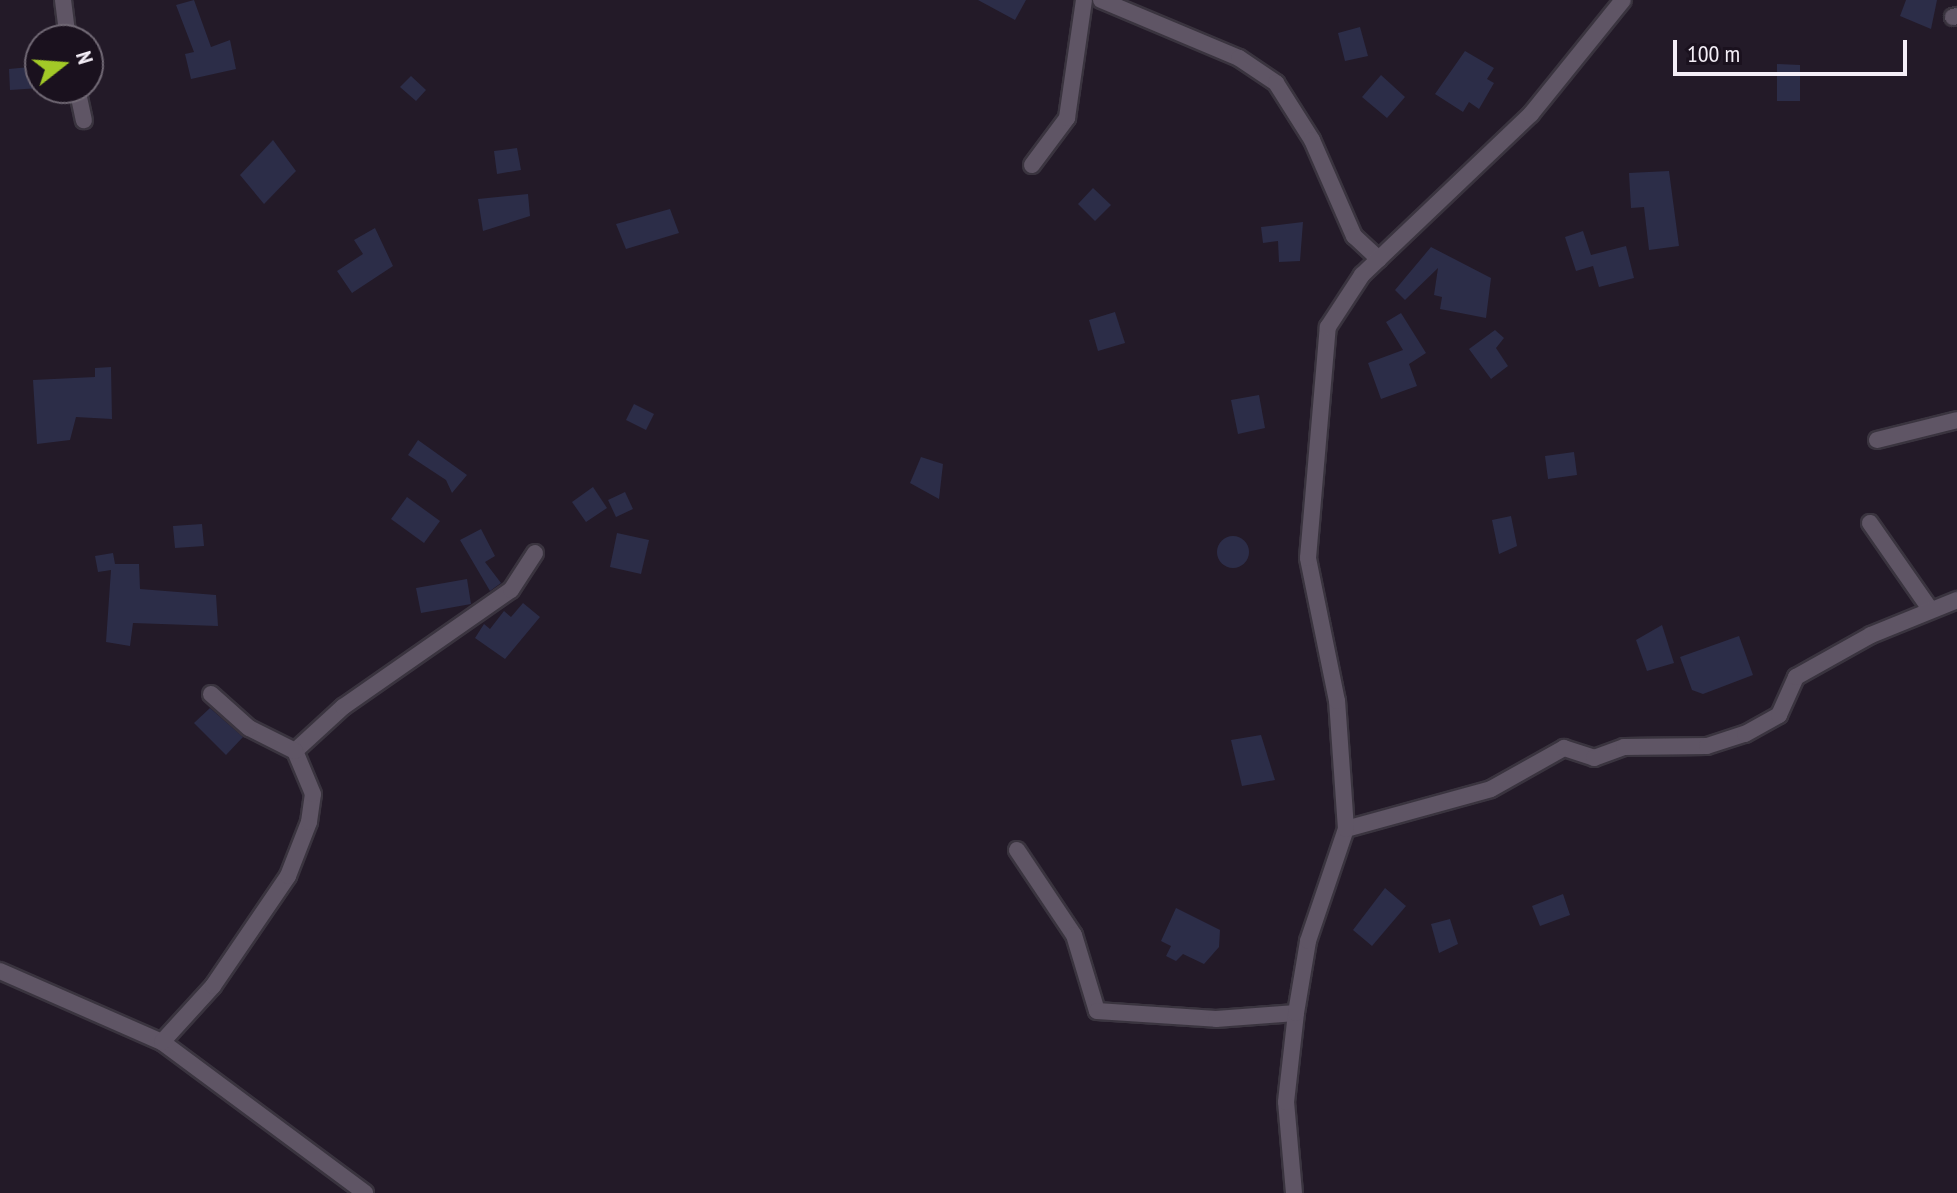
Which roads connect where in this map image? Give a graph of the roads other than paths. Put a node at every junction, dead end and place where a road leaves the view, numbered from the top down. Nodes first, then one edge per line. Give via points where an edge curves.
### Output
1 (63, 0) edge
2 (1084, 0) edge
3 (1101, 0) edge
4 (1623, 0) edge
5 (66, 24) edge
6 (80, 104) edge
7 (84, 120) dead end
8 (1032, 165) dead end
9 (1379, 259) junction
10 (1957, 420) edge
11 (1877, 440) dead end
12 (1870, 523) dead end
13 (535, 553) dead end
14 (1957, 600) edge
15 (1930, 609) junction
16 (211, 694) dead end
17 (295, 751) junction
18 (1346, 829) junction
19 (1017, 850) dead end
20 (0, 971) edge
21 (1296, 1013) junction
22 (162, 1042) junction
23 (365, 1193) edge
24 (1294, 1193) edge

1 - 5 street
2 - 8 street via 1067,118
3 - 9 street via 1239,58 1276,83 1312,140 1354,236
4 - 9 street via 1531,114
6 - 7 street
9 - 18 street via 1328,327 1310,493 1308,558 1337,701
10 - 11 street
12 - 15 street
13 - 17 street via 511,590 343,707
14 - 15 street
15 - 18 street via 1796,677 1779,715 1745,734 1707,746 1624,747 1594,758 1564,748 1491,789
16 - 17 street via 249,728
17 - 22 street via 313,794 301,853 213,986
18 - 21 street via 1308,941
19 - 21 street via 1074,935 1097,1011 1216,1019
20 - 22 street
21 - 24 street via 1286,1102
22 - 23 street

